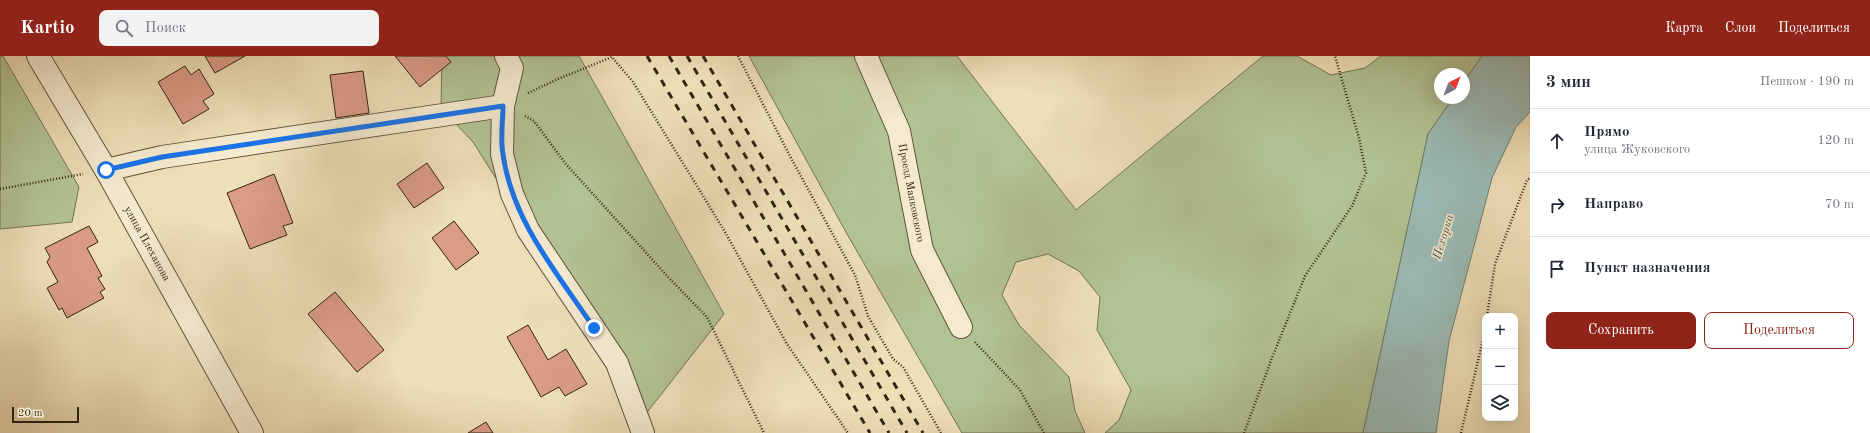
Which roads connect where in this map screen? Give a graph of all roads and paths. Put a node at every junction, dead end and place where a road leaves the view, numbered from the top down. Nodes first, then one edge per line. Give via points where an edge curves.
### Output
1 (38, 56) edge
2 (506, 56) edge
3 (738, 56) edge
4 (866, 56) edge
5 (1335, 56) edge
6 (503, 106) junction
7 (106, 170) junction
8 (1530, 178) edge
9 (0, 189) edge
10 (1487, 313) edge
11 (961, 328) joint
12 (1482, 344) edge
13 (252, 433) edge
14 (643, 433) edge
15 (764, 433) edge
16 (848, 433) edge
17 (941, 433) edge
18 (1044, 433) edge
19 (1244, 433) edge
20 (1462, 433) edge

1 - 7 street, улица Плеханова
2 - 6 street via 512,68
3 - 17 path via 855,275 868,316 875,329 893,359 903,367
4 - 11 street, Проезд Маяковского via 899,131 922,250
5 - 19 path via 1359,138 1366,173 1352,206 1305,276
6 - 7 street via 162,157
6 - 14 street via 502,154 512,194 528,230 617,362
6 - 15 path via 534,121 565,163 707,317
6 - 16 path via 558,79 612,57 633,82 698,187 787,344
7 - 9 path
7 - 13 street, улица Плеханова
8 - 10 path via 1527,180 1495,264
11 - 18 path via 1020,390
12 - 20 path

